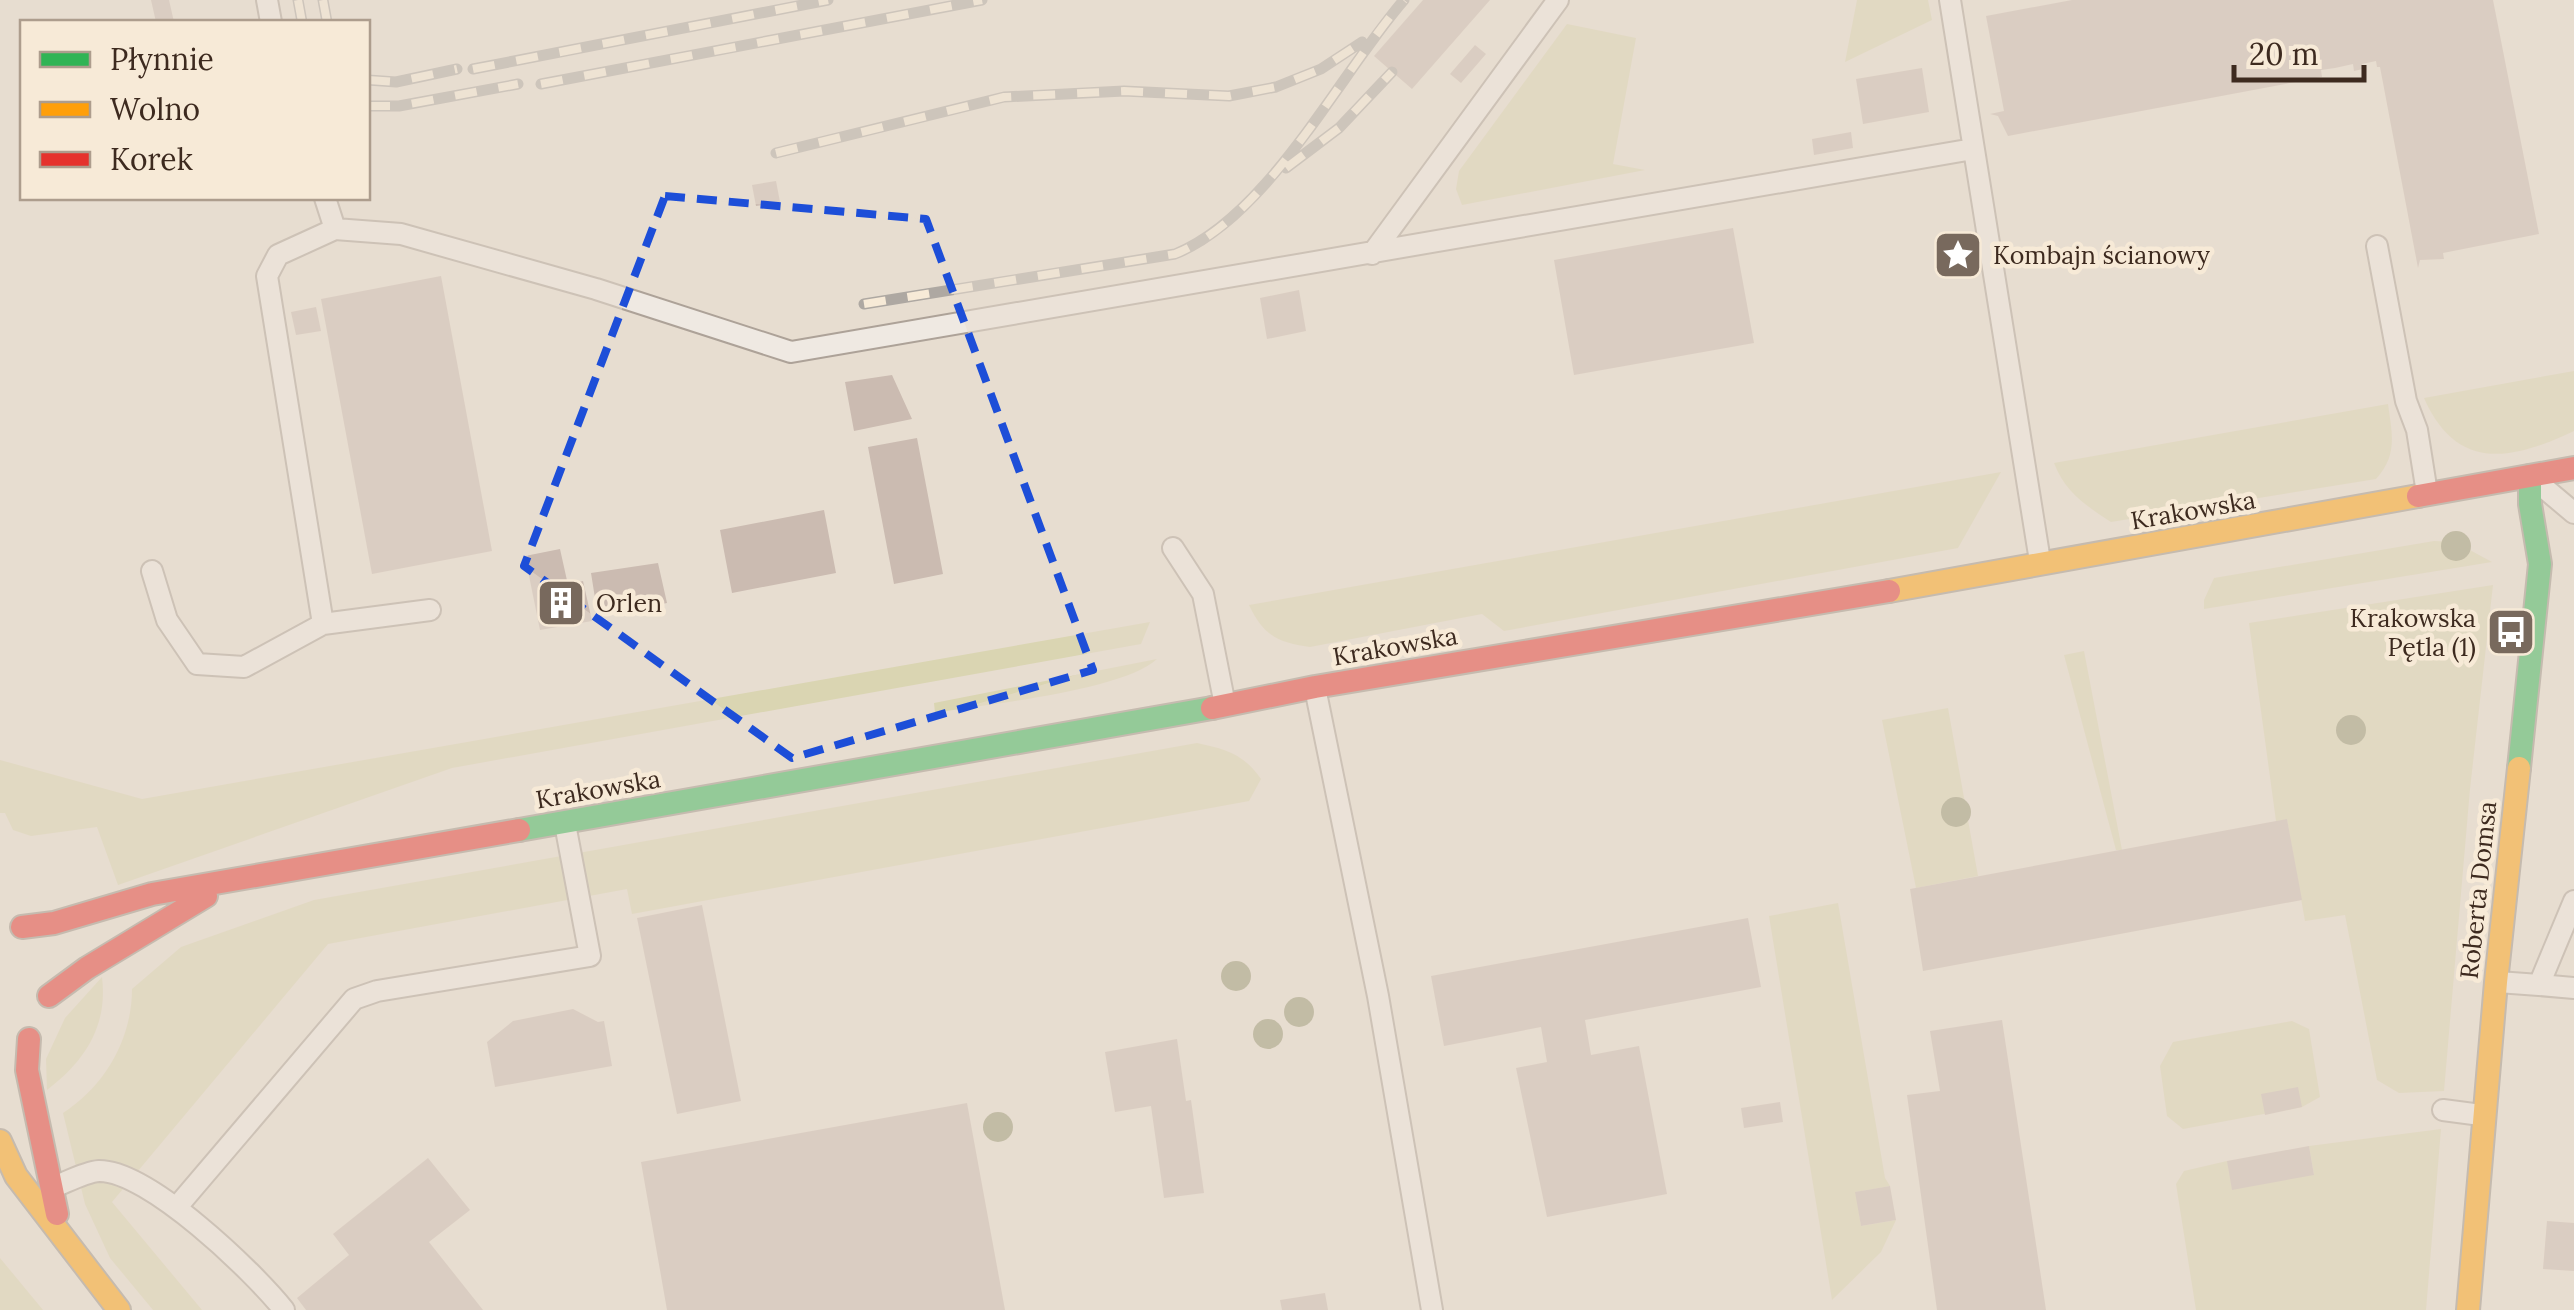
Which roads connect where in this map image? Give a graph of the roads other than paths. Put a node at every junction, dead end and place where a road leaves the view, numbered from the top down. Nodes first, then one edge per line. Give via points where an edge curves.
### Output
1 (1558, 0) edge
2 (1950, 0) edge
3 (1973, 150) junction
4 (326, 200) edge
5 (335, 228) junction
6 (2377, 246) dead end
7 (1372, 254) junction
8 (2574, 468) edge
9 (2530, 476) junction
10 (2428, 496) junction
11 (2574, 513) edge
12 (1174, 548) dead end
13 (2040, 565) junction
14 (152, 571) dead end
15 (430, 610) dead end
16 (323, 624) junction
17 (1315, 688) junction
18 (1225, 706) junction
19 (565, 822) junction
20 (226, 882) junction
21 (2574, 901) edge
22 (0, 914) edge
23 (2496, 982) junction
24 (2539, 985) junction
25 (2574, 988) edge
26 (30, 1038) junction
27 (0, 1058) edge
28 (2443, 1110) dead end
29 (2484, 1115) junction
30 (0, 1141) edge
31 (8, 1181) edge
32 (52, 1188) junction
33 (176, 1208) junction
34 (60, 1231) junction
35 (119, 1310) edge
36 (284, 1310) edge
37 (1432, 1310) edge
38 (2468, 1310) edge

1 - 7 lane
2 - 3 lane
3 - 7 lane
3 - 13 lane
4 - 5 lane
5 - 7 lane via 401,234 791,352
5 - 16 lane via 278,255 267,276
6 - 10 lane
8 - 9 street, Krakowska
9 - 10 street, Krakowska
9 - 11 lane
9 - 23 street, Roberta Domsa via 2540,564
10 - 13 street, Krakowska
12 - 18 lane via 1203,594
13 - 17 street, Krakowska
14 - 16 lane via 167,620 197,664 244,667
15 - 16 lane
17 - 18 street, Krakowska
17 - 37 lane
18 - 19 street, Krakowska
19 - 20 street, Krakowska
19 - 33 lane via 590,956 354,999
20 - 22 street, Krakowska via 152,894 28,934
20 - 26 street, Krakowska via 164,925 49,986
21 - 24 lane
23 - 24 lane
23 - 29 street, Roberta Domsa
24 - 25 lane
26 - 27 street
26 - 32 street via 27,1070
28 - 29 lane
29 - 38 street, Roberta Domsa
30 - 31 street
31 - 34 street
32 - 33 lane via 98,1171 132,1178
32 - 34 street
33 - 36 lane
34 - 35 street

